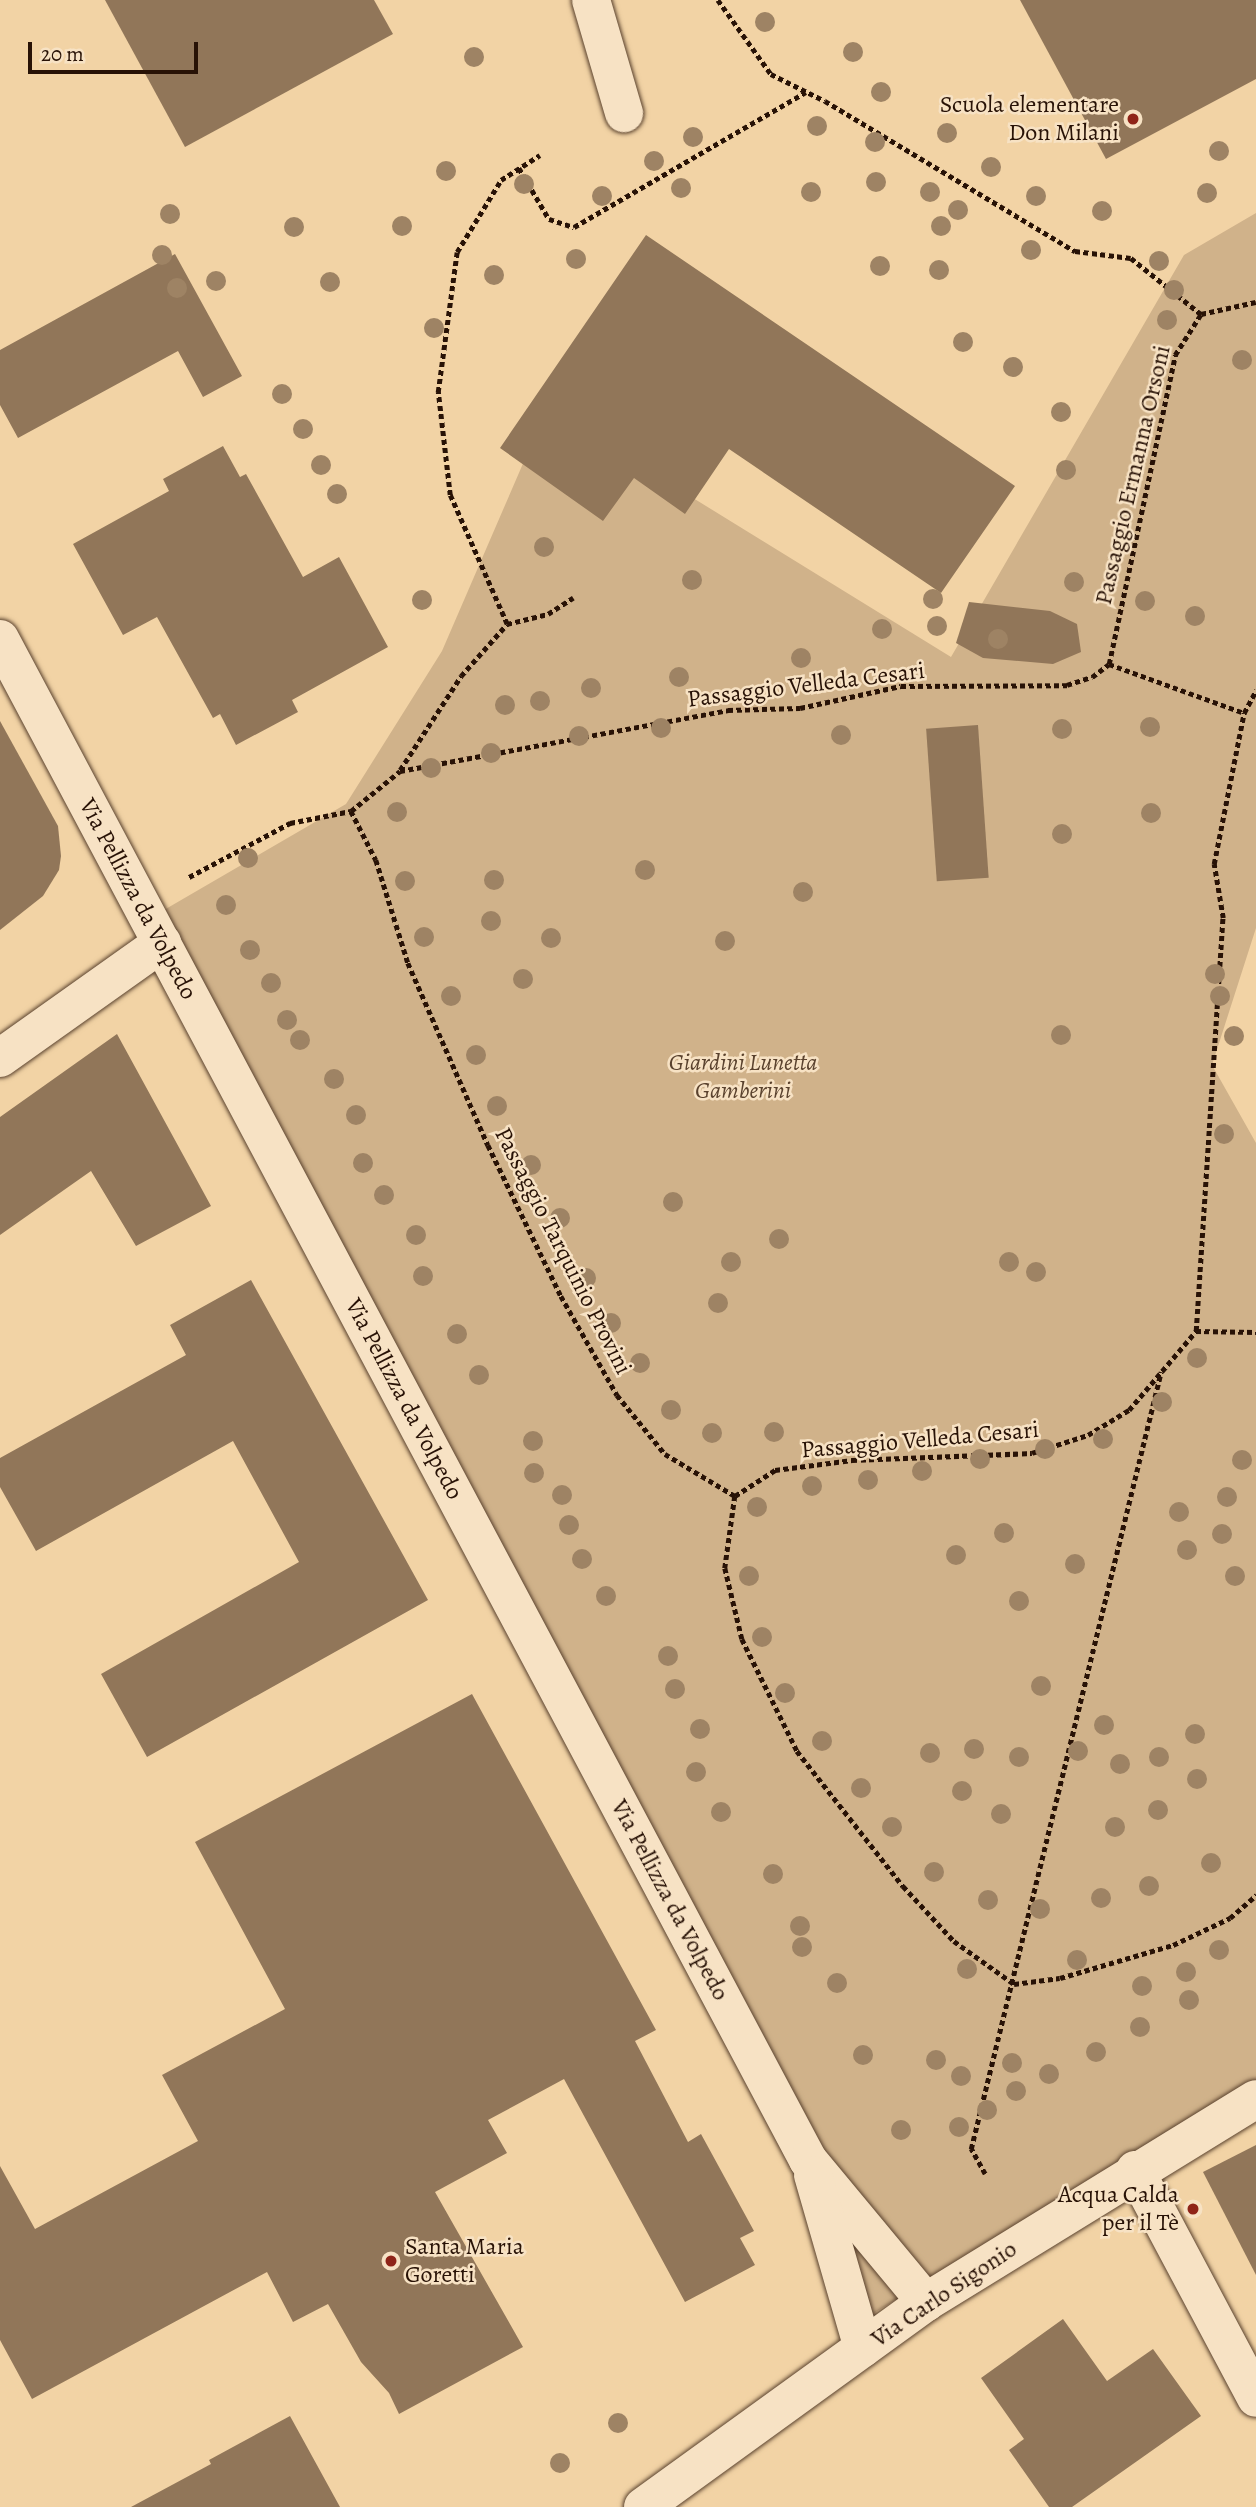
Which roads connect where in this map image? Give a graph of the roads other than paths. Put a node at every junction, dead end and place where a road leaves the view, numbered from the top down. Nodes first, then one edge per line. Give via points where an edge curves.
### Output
1 (591, 0) edge
2 (624, 113) dead end
3 (0, 639) edge
4 (162, 943) junction
5 (0, 1058) edge
6 (1256, 2099) edge
7 (808, 2160) junction
8 (1135, 2170) junction
9 (926, 2302) junction
10 (863, 2348) junction
11 (1256, 2398) edge
12 (655, 2503) edge

1 - 2 street
3 - 4 street, Via Pellizza da Volpedo
4 - 5 street
4 - 7 street, Via Pellizza da Volpedo
6 - 8 street, Via Carlo Sigonio
7 - 9 street, Via Pellizza da Volpedo
7 - 10 street, Via Pellizza da Volpedo
8 - 9 street, Via Carlo Sigonio
8 - 11 street
9 - 10 street, Via Carlo Sigonio
10 - 12 street, Via Carlo Sigonio

